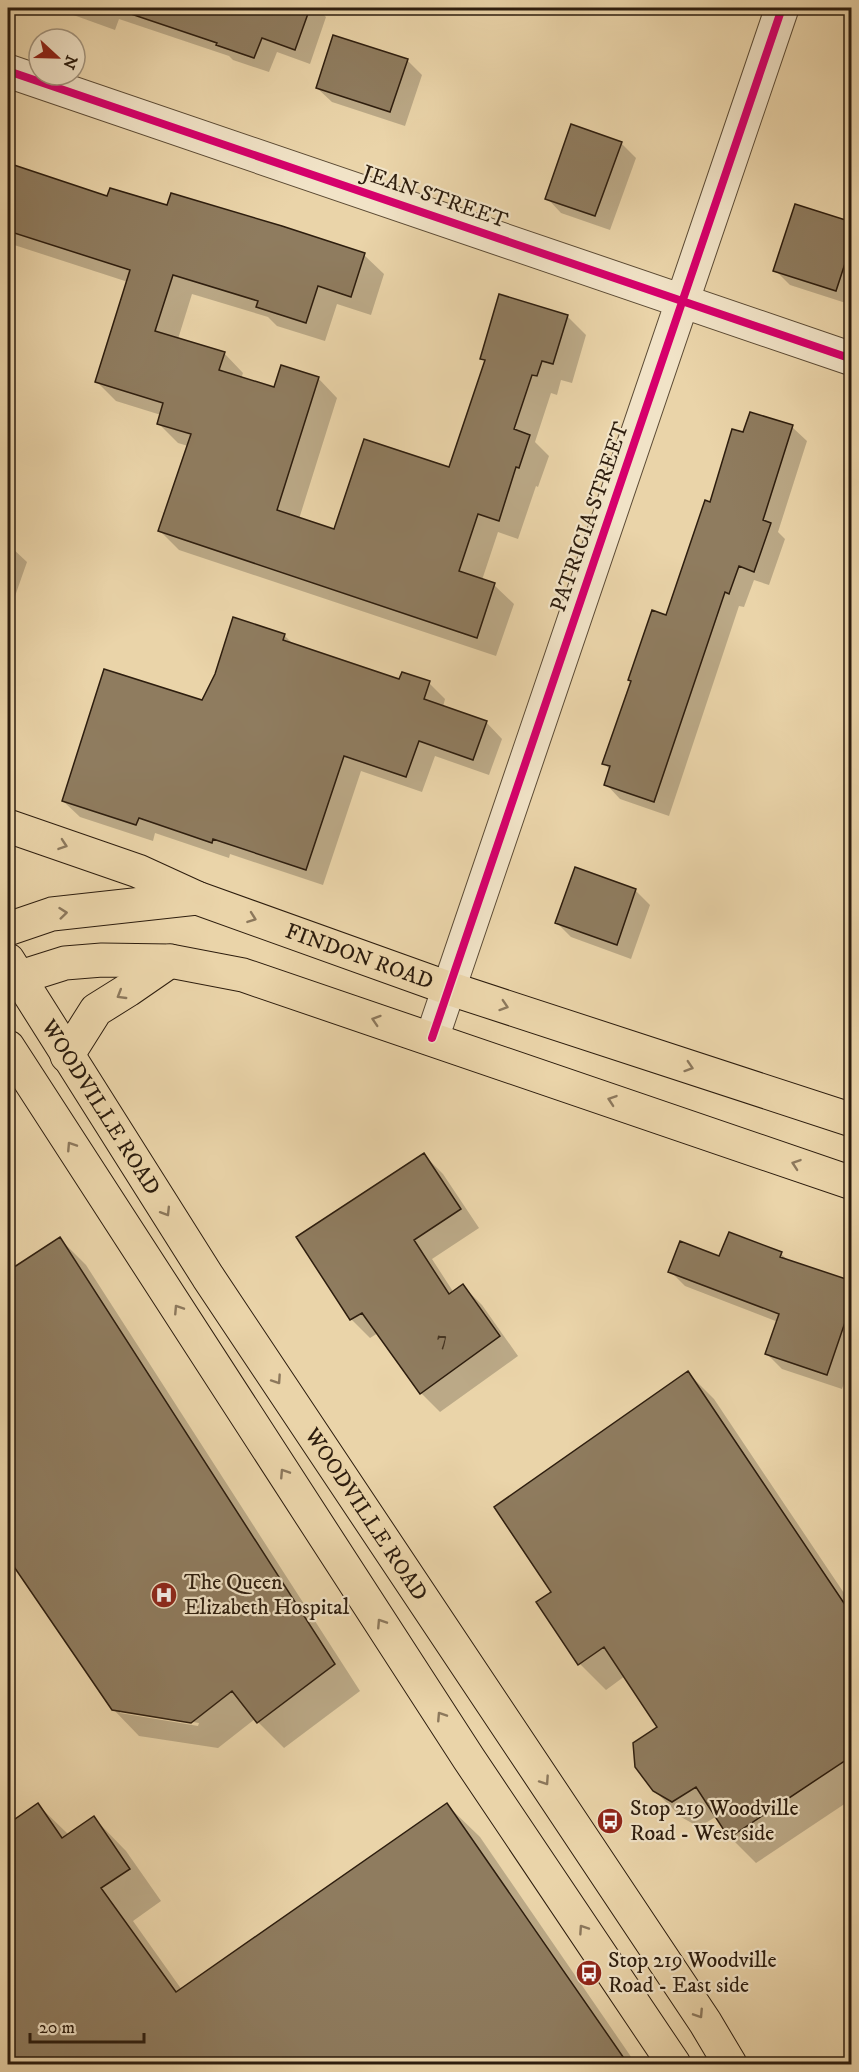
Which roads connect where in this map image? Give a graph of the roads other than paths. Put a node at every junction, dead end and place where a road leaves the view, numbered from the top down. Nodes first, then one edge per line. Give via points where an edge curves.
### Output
1 (782, 8) edge
2 (8, 70) edge
3 (682, 301) junction
4 (852, 359) edge
5 (8, 826) edge
6 (197, 898) junction
7 (8, 929) edge
8 (170, 961) junction
9 (11, 973) edge
10 (448, 988) junction
11 (432, 1038) junction
12 (8, 1047) edge
13 (67, 1056) junction
14 (852, 1120) edge
15 (852, 1183) edge
16 (674, 2064) edge
17 (730, 2064) edge

1 - 3 street, PATRICIA STREET
2 - 3 street, JEAN STREET
3 - 4 street, JEAN STREET
3 - 10 street, PATRICIA STREET
5 -> 6 main road, FINDON ROAD via 138,871
7 -> 6 main road via 52,914
6 -> 10 main road, FINDON ROAD
8 - 9 main road via 102,960
11 -> 8 main road via 243,975
8 -> 13 main road via 96,1010
9 - 13 main road, WOODVILLE ROAD
10 - 11 street, PATRICIA STREET
10 -> 14 main road, FINDON ROAD
15 -> 11 main road
16 -> 12 main road, WOODVILLE ROAD via 457,1739
13 -> 17 main road, WOODVILLE ROAD via 208,1278

